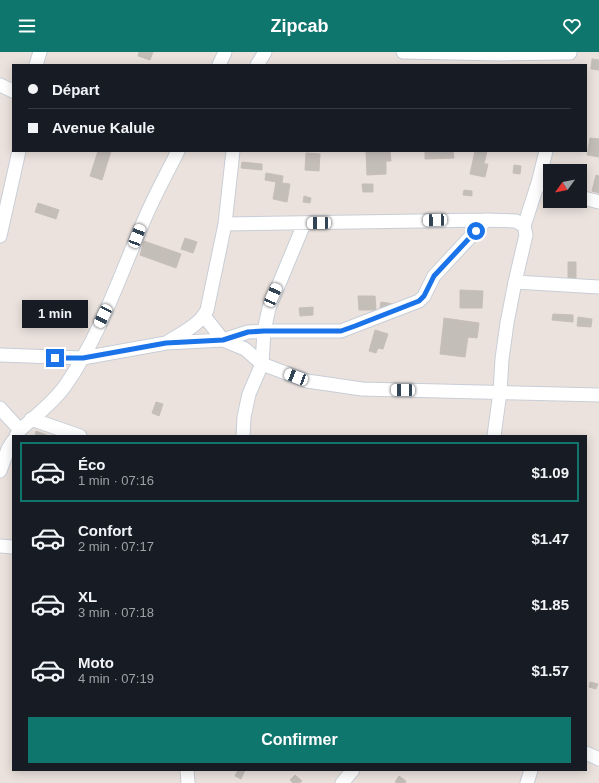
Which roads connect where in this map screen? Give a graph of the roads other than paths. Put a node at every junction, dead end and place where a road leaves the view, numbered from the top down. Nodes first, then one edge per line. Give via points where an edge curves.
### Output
1 (40, 52) edge
2 (225, 52) edge
3 (265, 52) edge
4 (403, 52) edge
5 (569, 57) edge
6 (36, 64) edge
7 (219, 64) edge
8 (258, 64) edge
9 (0, 85) edge
10 (12, 91) edge
11 (19, 152) edge
12 (178, 152) edge
13 (232, 152) edge
14 (546, 152) edge
15 (545, 164) edge
16 (543, 187) edge
17 (587, 199) edge
18 (599, 202) edge
19 (486, 220) junction
20 (225, 224) junction
21 (304, 224) junction
22 (524, 226) junction
23 (0, 236) edge
24 (515, 282) junction
25 (599, 287) edge
26 (204, 316) junction
27 (264, 331) junction
28 (223, 340) junction
29 (166, 343) junction
30 (0, 355) edge
31 (83, 358) junction
32 (262, 364) junction
33 (500, 392) junction
34 (599, 395) edge
35 (0, 408) edge
36 (31, 419) junction
37 (15, 435) edge
38 (17, 435) edge
39 (77, 435) edge
40 (243, 435) edge
41 (494, 435) edge
42 (12, 442) edge
43 (0, 471) edge
44 (0, 546) edge
45 (12, 547) edge
46 (587, 753) edge
47 (599, 759) edge
48 (187, 771) edge
49 (352, 771) edge
50 (531, 771) edge
51 (188, 783) edge
52 (342, 783) edge
53 (527, 783) edge

1 - 6 street
2 - 7 street
3 - 8 street
4 - 5 street
9 - 10 street
11 - 23 street
12 - 31 street via 142,223 117,288
13 - 20 street
14 - 15 street
16 - 22 street
17 - 18 street
19 - 21 street
19 - 22 street via 516,221
19 - 27 street via 434,276 419,301 341,331
20 - 21 street
20 - 26 street
21 - 27 street via 268,308
22 - 24 street via 526,235
24 - 25 street
24 - 33 street via 502,359
26 - 28 street
26 - 29 street
27 - 28 street via 248,332
27 - 32 street
28 - 29 street
28 - 32 street via 245,349
29 - 31 street
30 - 31 street
31 - 36 street via 64,387
32 - 33 street via 307,381 362,389
32 - 40 street via 249,394
33 - 34 street
33 - 41 street
35 - 37 street
36 - 38 street
36 - 39 street
42 - 43 street
44 - 45 street
46 - 47 street
48 - 51 street
49 - 52 street
50 - 53 street

